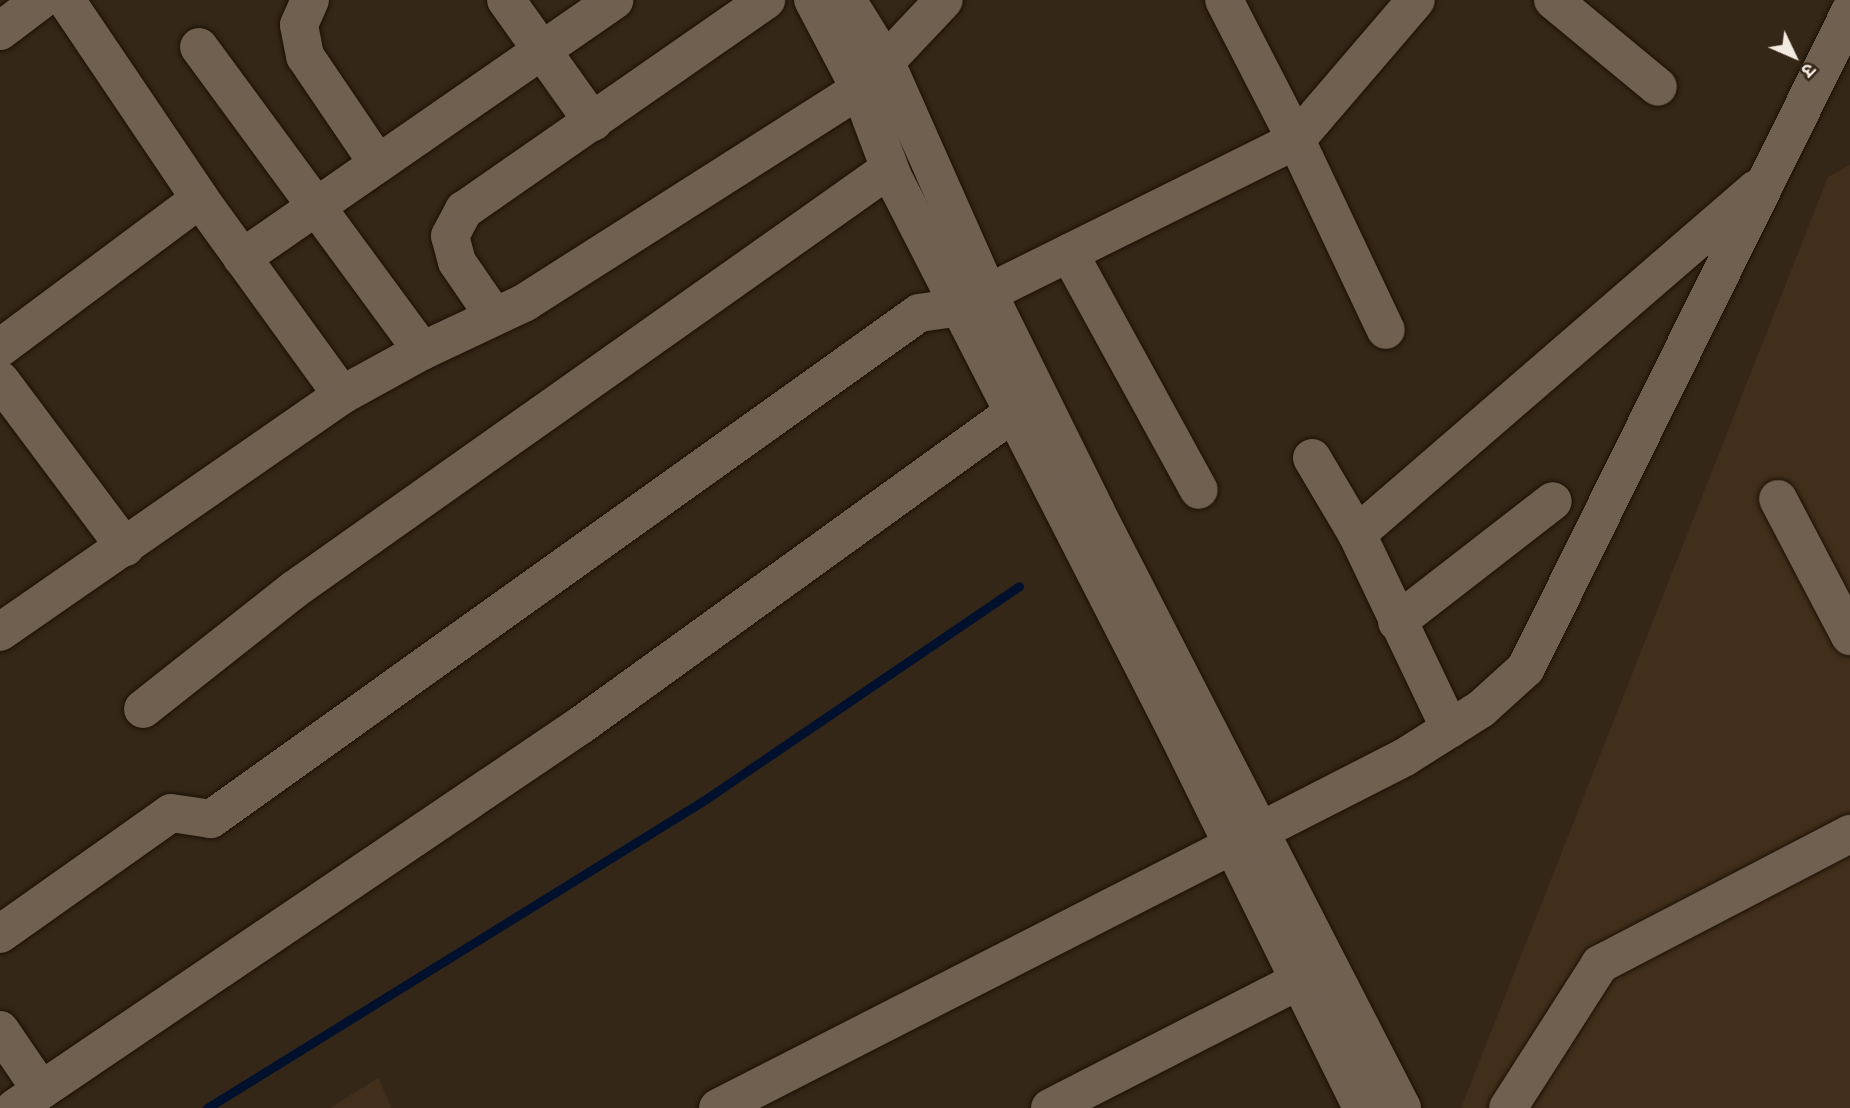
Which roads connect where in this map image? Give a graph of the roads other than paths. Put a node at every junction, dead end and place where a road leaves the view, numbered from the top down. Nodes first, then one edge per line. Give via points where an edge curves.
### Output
1 (41, 0) edge
2 (66, 0) edge
3 (310, 0) edge
4 (506, 0) edge
5 (614, 0) edge
6 (766, 0) edge
7 (813, 0) edge
8 (847, 0) edge
9 (944, 0) edge
10 (1224, 0) edge
11 (1416, 0) edge
12 (1553, 0) edge
13 (1850, 12) edge
14 (0, 31) edge
15 (199, 47) dead end
16 (542, 50) junction
17 (873, 76) junction
18 (1658, 87) dead end
19 (593, 122) junction
20 (1296, 140) junction
21 (378, 163) junction
22 (889, 169) junction
23 (1768, 178) junction
24 (200, 199) junction
25 (315, 207) junction
26 (1069, 253) junction
27 (242, 258) junction
28 (974, 300) junction
29 (494, 316) junction
30 (1386, 330) dead end
31 (0, 348) edge
32 (422, 351) junction
33 (0, 380) edge
34 (342, 395) junction
35 (1013, 413) junction
36 (1312, 458) dead end
37 (1199, 490) dead end
38 (1778, 499) dead end
39 (1553, 501) dead end
40 (1357, 534) junction
41 (125, 547) junction
42 (1397, 622) junction
43 (0, 632) edge
44 (1850, 636) edge
45 (144, 709) dead end
46 (1450, 729) junction
47 (1850, 834) edge
48 (1247, 840) junction
49 (0, 934) edge
50 (1314, 973) junction
51 (0, 1030) edge
52 (28, 1099) edge
53 (1357, 1106) edge
54 (718, 1108) edge
55 (1050, 1108) edge
56 (1402, 1108) edge
57 (1508, 1108) edge

1 - 14 street
2 - 24 street
3 - 21 street via 299,25 305,55
4 - 16 street
5 - 16 street
6 - 19 street
7 - 17 street
8 - 17 street
9 - 17 street
10 - 20 street
11 - 20 street
12 - 18 street
13 - 23 street
15 - 25 street
16 - 19 street
16 - 21 street
17 - 22 street
17 - 28 street
17 - 29 street via 524,303
19 - 29 street via 464,211 450,236 457,262
20 - 26 street
20 - 30 street
21 - 25 street
22 - 28 street
22 - 45 street via 295,589
23 - 40 street
23 - 46 street via 1526,668 1481,709
24 - 27 street
24 - 31 street
25 - 27 street
25 - 32 street
26 - 28 street
26 - 37 street
27 - 34 street
28 - 35 street
28 - 48 street
28 - 49 street via 919,313 211,819 171,813
29 - 32 street
32 - 34 street
33 - 41 street
34 - 41 street
35 - 48 street
35 - 52 street via 581,725
36 - 40 street
38 - 44 street
39 - 42 street
40 - 42 street
41 - 43 street
42 - 46 street
46 - 48 street
47 - 57 street via 1601,964
48 - 50 street
48 - 54 street
50 - 53 street
50 - 55 street
50 - 56 street
51 - 52 street

